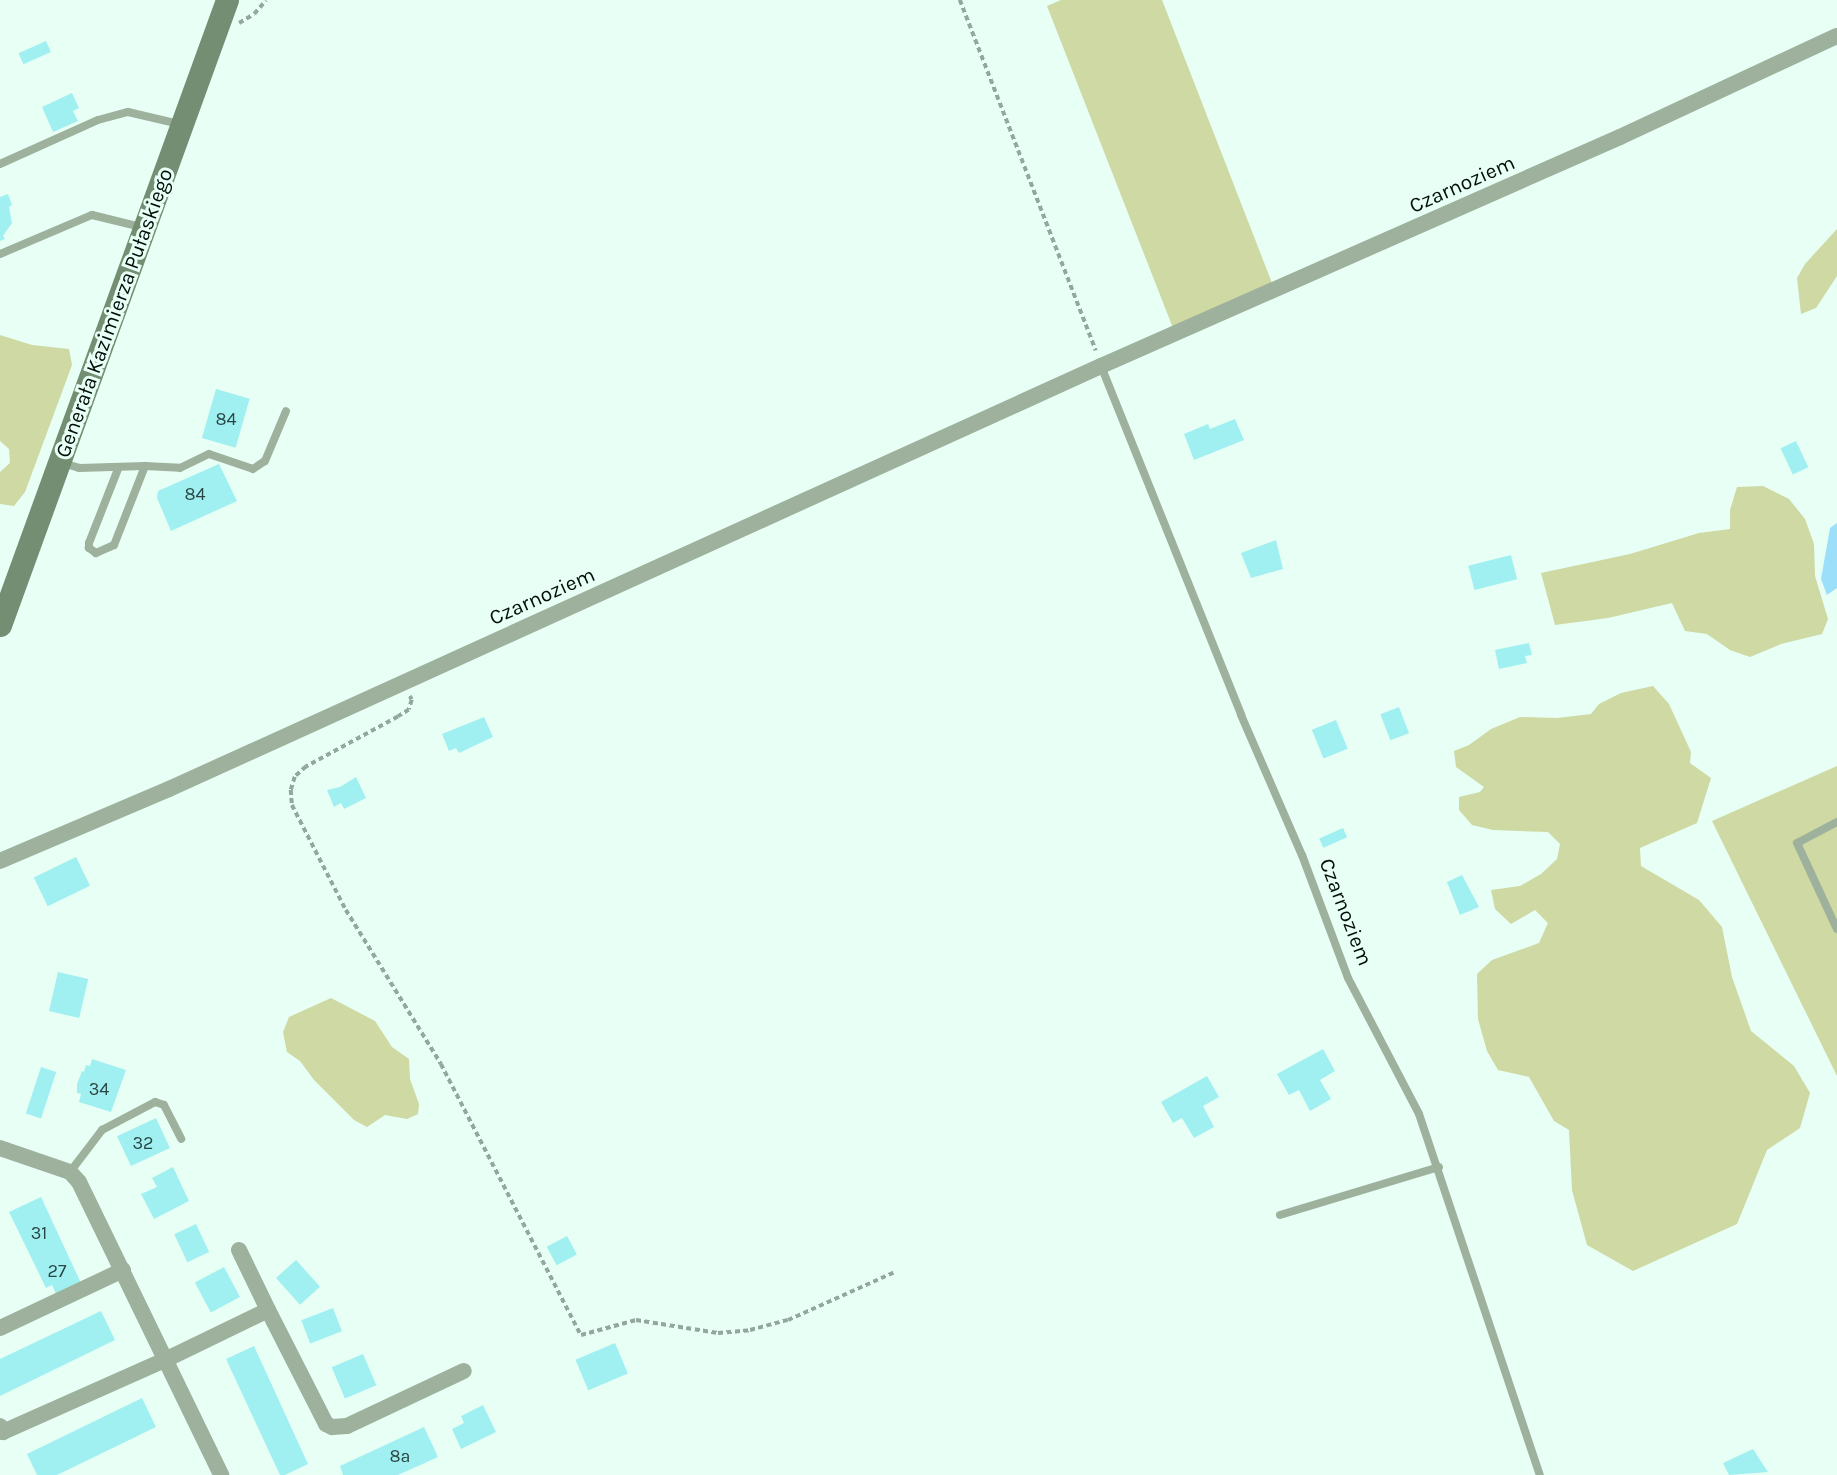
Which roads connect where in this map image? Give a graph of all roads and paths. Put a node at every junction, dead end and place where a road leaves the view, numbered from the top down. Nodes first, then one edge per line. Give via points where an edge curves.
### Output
1 (227, 0) edge
2 (960, 0) edge
3 (1837, 36) edge
4 (182, 125) junction
5 (0, 164) edge
6 (144, 228) junction
7 (0, 254) edge
8 (1101, 366) junction
9 (286, 411) dead end
10 (59, 462) junction
11 (145, 467) junction
12 (118, 469) junction
13 (0, 625) edge
14 (403, 681) junction
15 (1837, 822) edge
16 (0, 862) edge
17 (1837, 929) edge
18 (181, 1139) dead end
19 (0, 1148) edge
20 (1439, 1167) junction
21 (70, 1172) junction
22 (1280, 1215) dead end
23 (239, 1250) dead end
24 (123, 1270) junction
25 (895, 1272) dead end
26 (268, 1310) junction
27 (0, 1328) edge
28 (165, 1360) junction
29 (464, 1371) dead end
30 (0, 1426) edge
31 (221, 1475) edge
32 (1540, 1475) edge

1 - 4 main road, Generała Kazimierza Pułaskiego
2 - 8 path
3 - 8 street, Czarnoziem
4 - 5 lane via 128,112 98,120
4 - 6 main road, Generała Kazimierza Pułaskiego
6 - 7 lane via 92,215
6 - 10 main road, Generała Kazimierza Pułaskiego
8 - 14 street, Czarnoziem
8 - 20 lane, Czarnoziem via 1348,978 1419,1114
9 - 11 lane via 265,461 253,469 209,454 180,468
10 - 12 lane via 79,468
10 - 13 main road, Generała Kazimierza Pułaskiego
11 - 12 lane
11 - 12 lane via 114,545 96,553 89,543
14 - 16 street, Czarnoziem
14 - 25 path via 412,700 409,710 306,767 295,777 292,805 345,910 441,1064 581,1335 636,1320 718,1333 750,1330 788,1320
15 - 17 lane via 1797,843
18 - 21 lane via 164,1105 155,1102 102,1130
19 - 21 street
20 - 22 lane
20 - 32 lane, Czarnoziem
21 - 24 street
23 - 26 street
24 - 27 street
24 - 28 street
26 - 28 street
26 - 29 street via 326,1424 332,1427 347,1426
28 - 30 street via 3,1432
28 - 31 street

